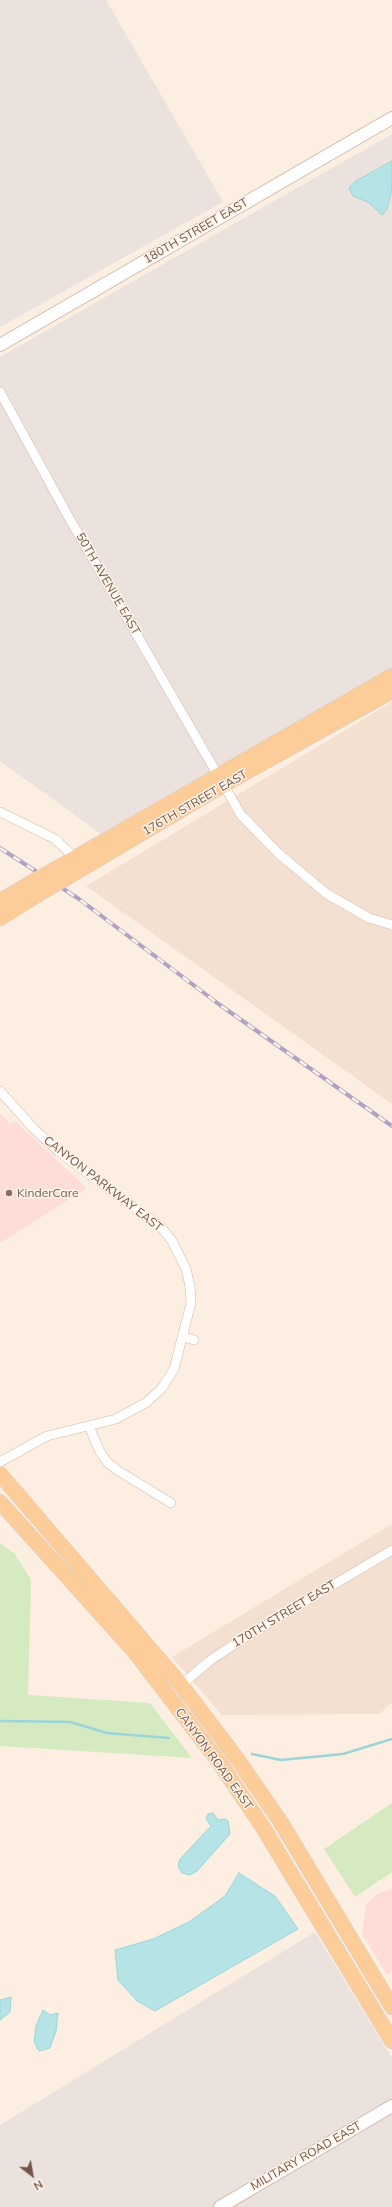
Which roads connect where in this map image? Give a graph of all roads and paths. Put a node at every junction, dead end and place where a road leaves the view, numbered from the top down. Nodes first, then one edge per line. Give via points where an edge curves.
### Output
1 (392, 118) edge
2 (0, 345) edge
3 (0, 392) edge
4 (392, 676) edge
5 (392, 691) edge
6 (220, 780) junction
7 (0, 812) edge
8 (75, 858) junction
9 (60, 874) junction
10 (36, 887) junction
11 (0, 901) edge
12 (0, 918) edge
13 (392, 925) edge
14 (0, 1091) edge
15 (184, 1337) junction
16 (194, 1340) dead end
17 (89, 1426) junction
18 (0, 1462) edge
19 (0, 1474) edge
20 (0, 1502) edge
21 (172, 1503) dead end
22 (392, 1550) edge
23 (134, 1651) junction
24 (181, 1685) junction
25 (392, 2007) edge
26 (392, 2041) edge
27 (392, 2106) edge
28 (220, 2207) edge

1 - 2 street, 180TH STREET EAST
3 - 6 street, 50TH AVENUE EAST
4 - 6 main road, 176TH STREET EAST
5 - 6 main road, 176TH STREET EAST
6 - 8 main road, 176TH STREET EAST
6 - 9 main road, 176TH STREET EAST
6 - 13 street, 50TH AVENUE EAST via 241,815 279,854 313,883 340,903 368,918
7 - 8 street via 54,839
8 - 9 main road, 176TH STREET EAST
9 - 10 main road, 176TH STREET EAST, bridge
10 - 11 main road, 176TH STREET EAST
10 - 12 main road, 176TH STREET EAST
14 - 15 street, CANYON PARKWAY EAST via 59,1152 148,1216 172,1241 186,1269 190,1286 191,1303
15 - 16 street
15 - 17 street, CANYON PARKWAY EAST via 174,1369 162,1388 147,1402 116,1419
17 - 18 street, CANYON PARKWAY EAST via 48,1436
17 - 21 street via 107,1462
19 - 24 main road, CANYON ROAD EAST
20 - 23 main road, CANYON ROAD EAST
22 - 24 street, 170TH STREET EAST via 247,1636 212,1659
23 - 24 main road via 170,1684
23 - 26 main road, CANYON ROAD EAST via 218,1762 264,1829
24 - 25 main road, CANYON ROAD EAST via 280,1821
27 - 28 street, MILITARY ROAD EAST

